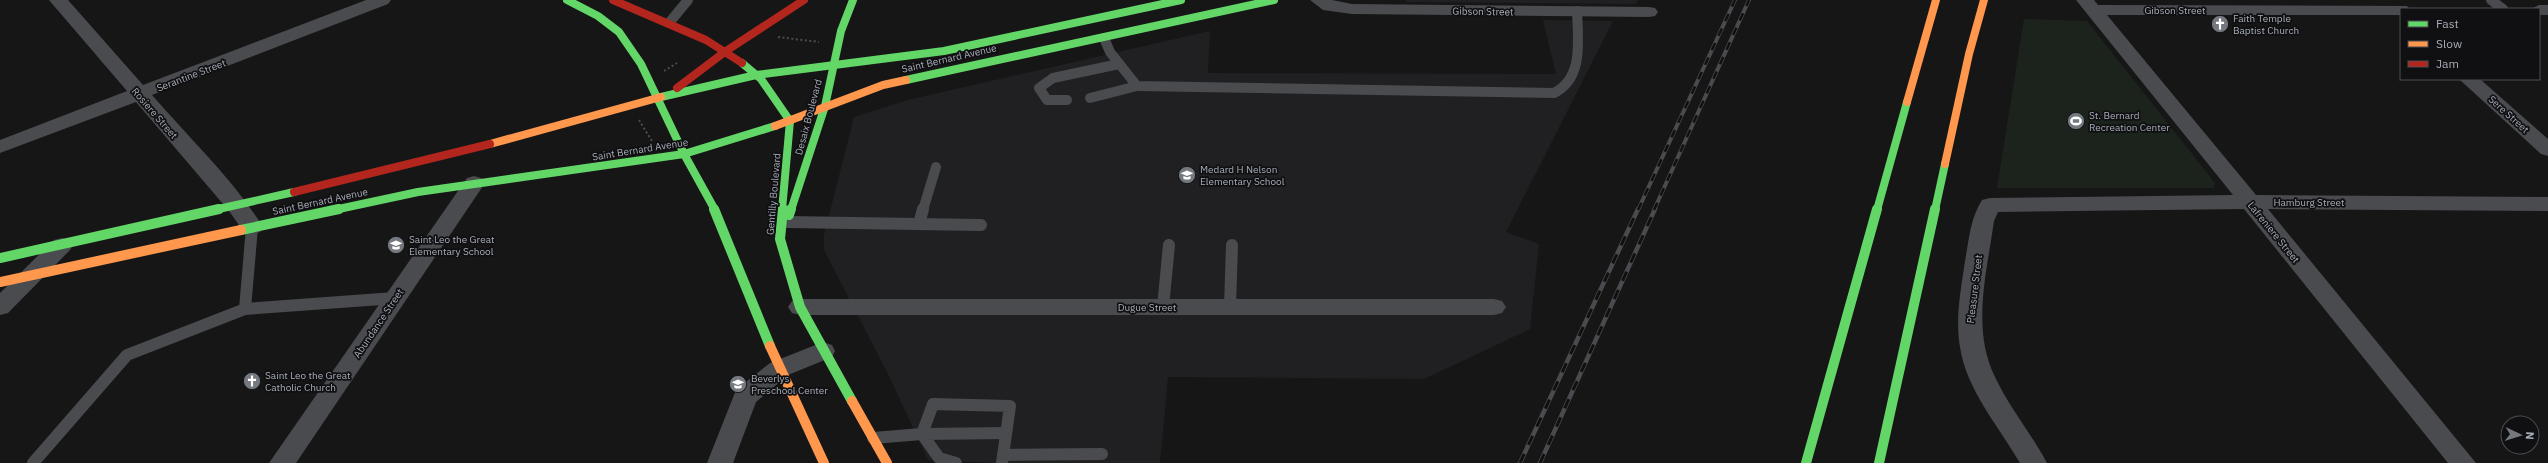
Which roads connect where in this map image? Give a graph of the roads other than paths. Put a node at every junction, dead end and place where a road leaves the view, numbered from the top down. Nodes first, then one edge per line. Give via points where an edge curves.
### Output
1 (58, 0) edge
2 (382, 0) edge
3 (567, 0) edge
4 (613, 0) edge
5 (688, 0) edge
6 (804, 0) edge
7 (853, 0) edge
8 (1181, 0) edge
9 (1274, 0) edge
10 (1319, 0) edge
11 (1936, 0) edge
12 (1984, 0) edge
13 (2492, 0) edge
14 (2089, 5) edge
15 (2502, 8) edge
16 (2394, 10) edge
17 (1577, 12) junction
18 (1649, 12) dead end
19 (669, 23) junction
20 (1104, 38) junction
21 (726, 51) junction
22 (833, 64) junction
23 (1119, 64) junction
24 (756, 75) junction
25 (2470, 80) edge
26 (1137, 86) junction
27 (139, 95) junction
28 (657, 98) junction
29 (1090, 98) dead end
30 (1067, 100) dead end
31 (825, 106) junction
32 (790, 121) junction
33 (0, 148) edge
34 (2548, 150) edge
35 (684, 154) junction
36 (936, 167) dead end
37 (474, 183) junction
38 (2250, 202) junction
39 (1998, 204) joint
40 (2548, 204) edge
41 (237, 206) junction
42 (787, 222) junction
43 (919, 224) junction
44 (980, 225) dead end
45 (252, 227) junction
46 (780, 239) junction
47 (62, 244) junction
48 (1169, 245) dead end
49 (1232, 245) dead end
50 (0, 258) edge
51 (32, 274) junction
52 (0, 282) edge
53 (395, 298) junction
54 (0, 307) edge
55 (800, 307) junction
56 (1163, 307) junction
57 (1230, 307) junction
58 (1494, 307) dead end
59 (245, 309) junction
60 (823, 351) junction
61 (779, 369) junction
62 (1006, 432) junction
63 (922, 434) junction
64 (873, 438) junction
65 (1102, 454) dead end
66 (1002, 459) edge
67 (33, 463) edge
68 (282, 463) edge
69 (720, 463) edge
70 (824, 463) edge
71 (887, 463) edge
72 (956, 463) edge
73 (1806, 463) edge
74 (1879, 463) edge
75 (2034, 463) edge
76 (2463, 463) edge

1 - 27 street, Rosiere Street
2 - 27 street, Serantine Street
3 - 28 main road via 598,16 619,32 631,48
4 - 19 main road
5 - 19 lane
6 - 21 main road
7 - 22 main road, Desaix Boulevard via 841,31
8 - 22 main road, Saint Bernard Avenue via 944,51
9 - 20 main road, Saint Bernard Avenue
10 - 17 street, Gibson Street via 1329,6 1352,9
11 - 73 main road
12 - 74 main road via 1969,54
13 - 15 lane
14 - 16 street, Gibson Street
14 - 38 street, Lafreniere Street
17 - 18 street, Gibson Street
17 - 26 lane via 1576,60 1571,81 1564,90 1554,93
19 - 21 main road
20 - 23 lane
20 - 31 main road, Saint Bernard Avenue via 918,76 883,85
21 - 24 main road
21 - 28 main road via 676,89
22 - 24 main road, Saint Bernard Avenue
22 - 31 main road, Desaix Boulevard
23 - 26 lane
23 - 30 lane via 1053,78 1039,88 1047,100
24 - 28 main road, Saint Bernard Avenue
24 - 32 main road
25 - 34 street, Sere Street
26 - 29 lane
27 - 33 street, Serantine Street
27 - 41 street, Rosiere Street
28 - 35 main road
28 - 41 main road, Saint Bernard Avenue via 440,158
31 - 32 main road, Saint Bernard Avenue
31 - 42 main road, Desaix Boulevard
32 - 35 main road, Saint Bernard Avenue
32 - 46 main road, Gentilly Boulevard
35 - 37 main road, Saint Bernard Avenue
35 - 61 main road via 714,208
36 - 43 lane
37 - 45 main road, Saint Bernard Avenue
37 - 53 street, Abundance Street
38 - 39 street, Hamburg Street
38 - 40 street, Hamburg Street
38 - 76 street, Lafreniere Street
39 - 75 street, Pleasure Street via 1990,205 1986,209 1983,221 1969,327 1972,349 1983,378
41 - 45 street, Rosiere Street
41 - 47 main road, Saint Bernard Avenue
42 - 43 lane
42 - 46 main road, Desaix Boulevard
43 - 44 lane
45 - 51 main road, Saint Bernard Avenue
45 - 59 lane
46 - 55 main road, Gentilly Boulevard
47 - 50 main road, Saint Bernard Avenue
47 - 51 street
48 - 56 lane
49 - 57 lane
51 - 52 main road, Saint Bernard Avenue
51 - 54 street
53 - 59 lane
53 - 68 street, Abundance Street
55 - 56 street, Dugue Street
55 - 60 main road, Gentilly Boulevard
56 - 57 street, Dugue Street
57 - 58 street, Dugue Street
59 - 67 lane via 127,355
60 - 61 street
60 - 64 main road, Gentilly Boulevard
61 - 69 street via 745,397
61 - 70 main road
62 - 63 lane
62 - 63 lane via 1010,406 933,404
62 - 66 lane
63 - 64 lane
63 - 72 lane via 934,454 948,463
64 - 71 main road, Gentilly Boulevard
65 - 66 lane

